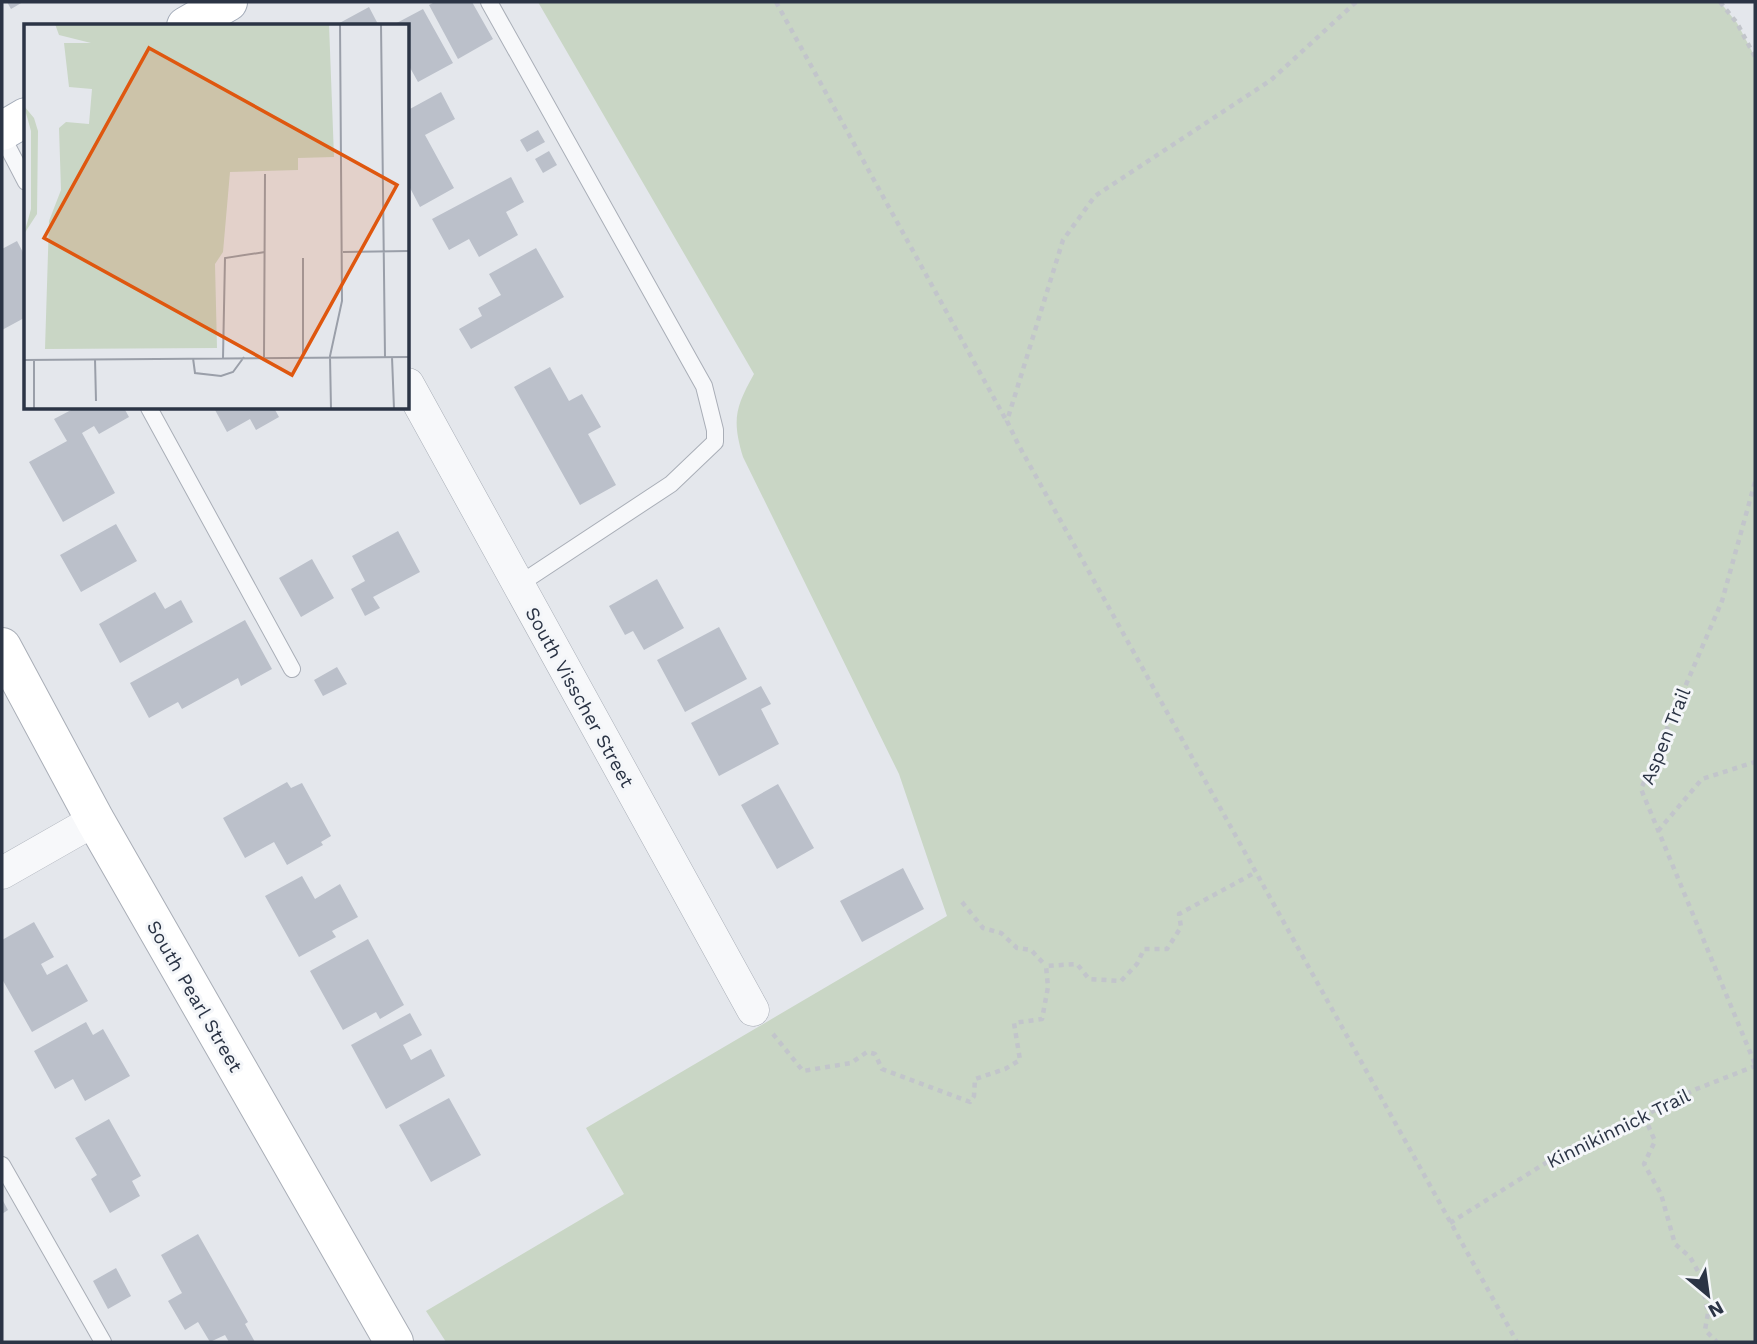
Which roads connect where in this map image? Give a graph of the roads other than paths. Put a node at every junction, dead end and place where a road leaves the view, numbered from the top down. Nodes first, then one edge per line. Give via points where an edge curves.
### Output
1 (489, 2) edge
2 (24, 118) edge
3 (2, 134) edge
4 (24, 178) edge
5 (410, 388) edge
6 (150, 410) edge
7 (518, 585) junction
8 (2, 647) edge
9 (292, 669) dead end
10 (95, 820) junction
11 (2, 873) edge
12 (753, 1010) road end
13 (2, 1165) edge
14 (103, 1342) edge
15 (394, 1342) edge

1 - 7 lane via 704,386 715,430 715,442 671,484
2 - 3 street
3 - 4 lane
5 - 7 street, South Visscher Street
6 - 9 lane
7 - 12 street, South Visscher Street
8 - 10 street, South Pearl Street
10 - 11 street
10 - 15 street, South Pearl Street
13 - 14 lane

